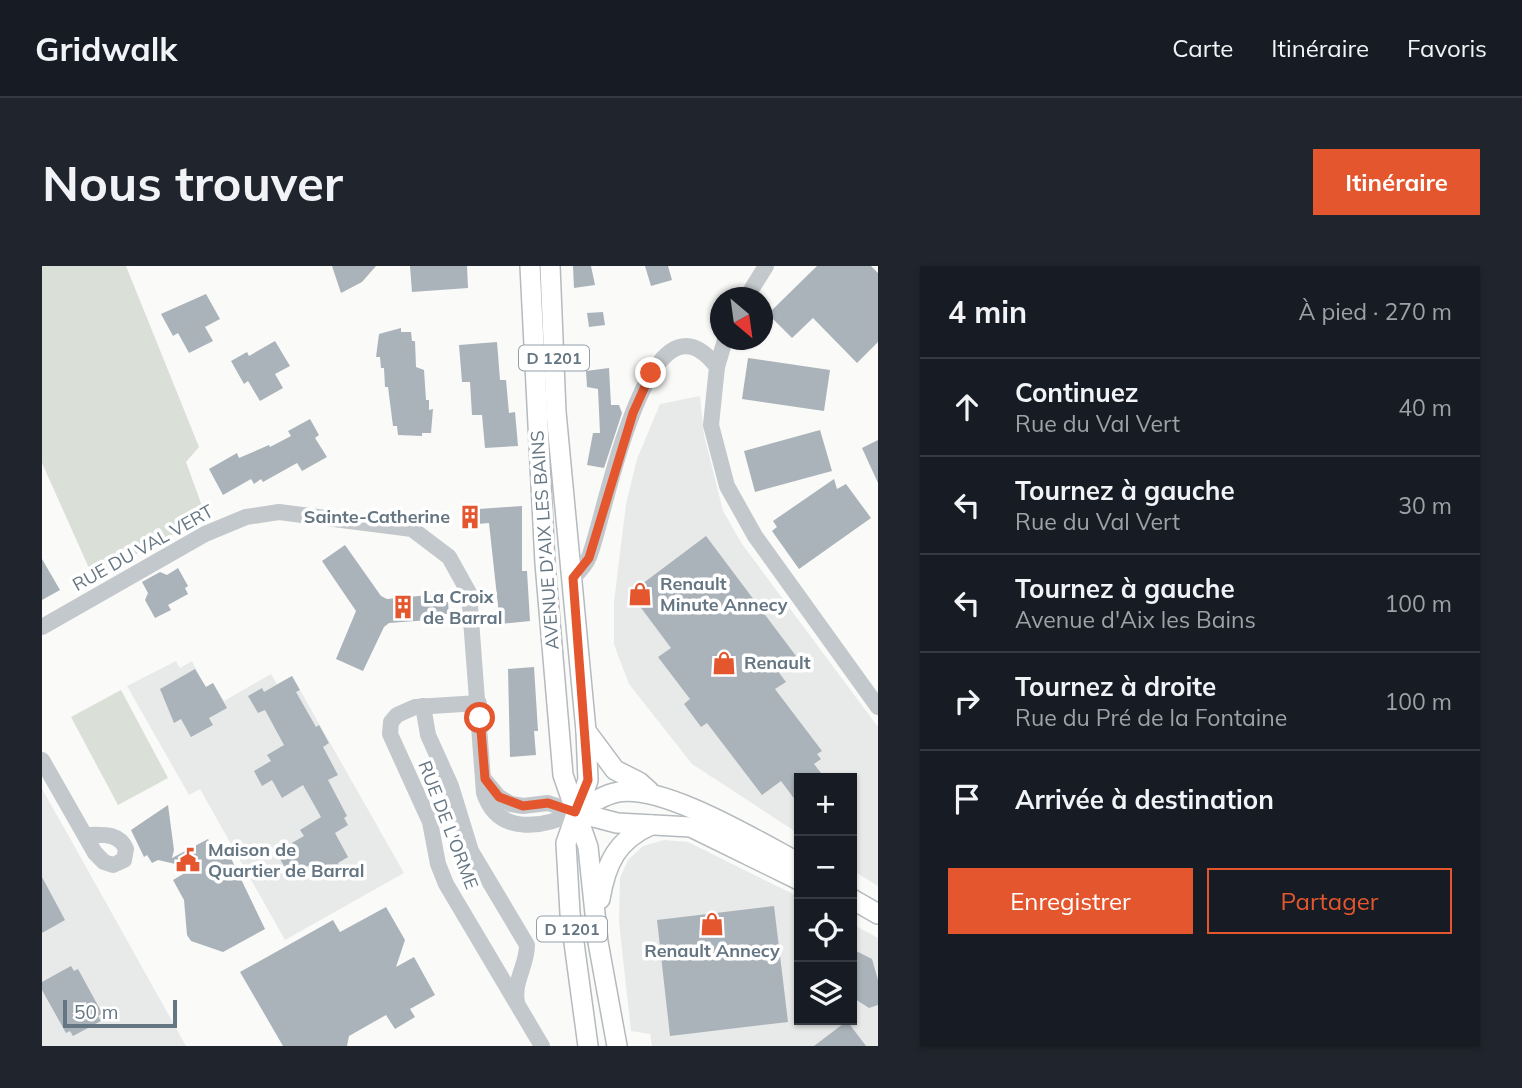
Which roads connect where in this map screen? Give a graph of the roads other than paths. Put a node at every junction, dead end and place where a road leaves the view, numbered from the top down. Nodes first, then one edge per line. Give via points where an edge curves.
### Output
1 (530, 266) edge
2 (550, 266) edge
3 (766, 266) edge
4 (753, 287) edge
5 (722, 350) edge
6 (717, 367) junction
7 (573, 578) junction
8 (42, 627) edge
9 (479, 703) junction
10 (423, 706) junction
11 (878, 706) edge
12 (586, 731) junction
13 (42, 760) edge
14 (652, 794) junction
15 (575, 812) junction
16 (655, 823) junction
17 (85, 835) dead end
18 (794, 860) edge
19 (794, 878) edge
20 (857, 903) edge
21 (878, 914) edge
22 (596, 920) junction
23 (517, 1008) junction
24 (542, 1046) edge
25 (588, 1046) edge
26 (617, 1046) edge

1 - 15 main road, AVENUE D'AIX LES BAINS / D 1201 via 546,574 564,775
2 - 7 main road, AVENUE D'AIX LES BAINS / D 1201 via 556,412
3 - 4 street
5 - 6 street
6 - 7 street via 703,350 682,344 670,349 655,366 633,413 589,558
6 - 11 street via 711,425 733,498 755,536
7 - 12 main road, AVENUE D'AIX LES BAINS / D 1201
8 - 9 street, RUE DU VAL VERT via 201,537 246,517 279,512 400,526 436,544 464,581 472,607
9 - 10 street, RUE DE L'ORME
9 - 15 street, RUE DU VAL VERT via 484,793 490,805 515,823 551,824
10 - 23 street, RUE DE L'ORME via 428,735 451,786 471,851 527,945 516,984
10 - 23 street, RUE DE L'ORME via 397,715 390,734 430,822 446,884
12 - 14 main road via 615,770
12 - 15 main road, AVENUE D'AIX LES BAINS / D 1201 via 588,780
13 - 17 street
14 - 15 main road via 614,792
14 - 18 main road via 715,819
15 - 16 main road via 617,823
15 - 22 main road, AVENUE D'AIX LES BAINS / D 1201 via 588,847
15 - 25 main road, AVENUE D'AIX LES BAINS / D 1201 via 566,843 568,891
16 - 19 main road via 691,827
16 - 22 main road via 624,840 612,854
20 - 21 main road
22 - 26 main road, AVENUE D'AIX LES BAINS / D 1201
23 - 24 street, RUE DE L'ORME

